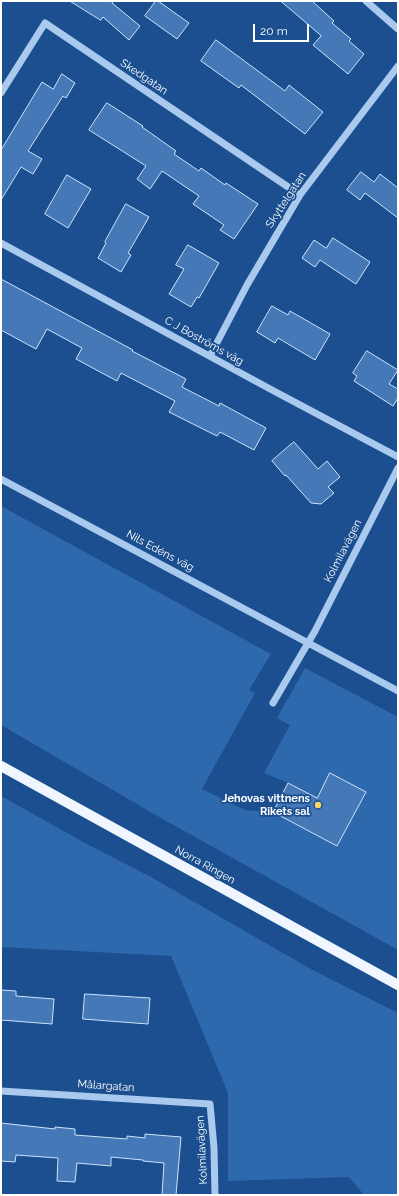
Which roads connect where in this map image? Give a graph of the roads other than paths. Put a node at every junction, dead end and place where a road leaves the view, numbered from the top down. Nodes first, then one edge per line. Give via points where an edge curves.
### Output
1 (366, 1) edge
2 (398, 29) edge
3 (398, 66) edge
4 (1, 93) edge
5 (300, 195) junction
6 (1, 243) edge
7 (210, 356) junction
8 (398, 457) edge
9 (398, 468) edge
10 (1, 479) edge
11 (308, 643) junction
12 (398, 691) edge
13 (273, 703) dead end
14 (1, 766) edge
15 (398, 985) edge
16 (1, 1091) edge
17 (210, 1104) joint
18 (215, 1195) edge

1 - 2 street
3 - 5 street, Skyttelgatan
4 - 5 street, Skedgatan via 45,23
5 - 7 street, Skyttelgatan via 247,285
6 - 7 street, C J Boströms väg
7 - 8 street, C J Boströms väg
9 - 11 street, Kolmilavägen
10 - 11 street, Nils Edéns väg
11 - 12 street, Nils Edéns väg
11 - 13 street
14 - 15 main road, Norra Ringen
16 - 17 street, Målargatan
17 - 18 street, Kolmilavägen

